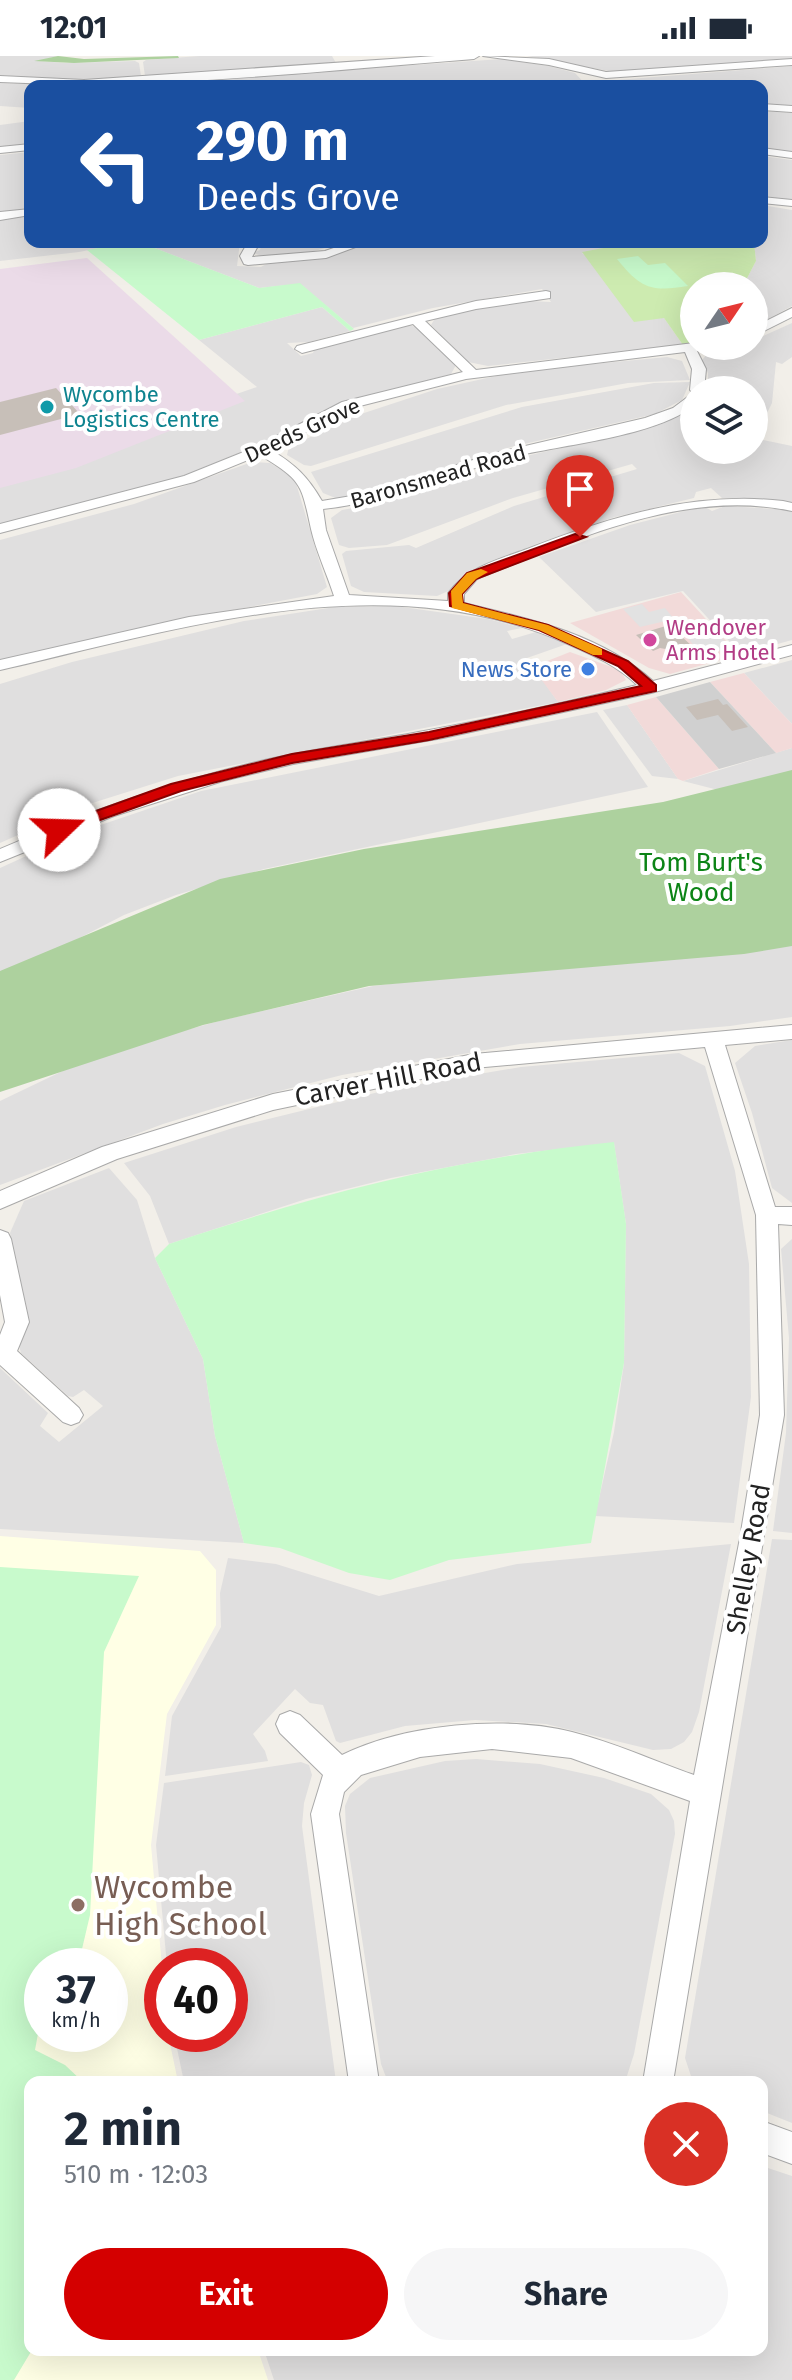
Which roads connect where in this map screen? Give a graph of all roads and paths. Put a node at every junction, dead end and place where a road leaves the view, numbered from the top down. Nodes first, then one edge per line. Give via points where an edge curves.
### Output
1 (474, 56) edge
2 (488, 56) edge
3 (338, 61) edge
4 (792, 62) edge
5 (0, 79) edge
6 (24, 80) edge
7 (203, 80) edge
8 (595, 80) edge
9 (768, 107) edge
10 (792, 109) edge
11 (24, 148) edge
12 (0, 150) edge
13 (768, 152) edge
14 (792, 155) edge
15 (768, 201) edge
16 (792, 203) edge
17 (24, 213) edge
18 (0, 216) edge
19 (251, 248) edge
20 (342, 248) edge
21 (546, 295) dead end
22 (792, 312) edge
23 (416, 319) junction
24 (768, 325) edge
25 (302, 349) dead end
26 (680, 349) edge
27 (473, 374) junction
28 (680, 410) edge
29 (261, 450) junction
30 (315, 506) junction
31 (792, 507) edge
32 (0, 529) edge
33 (343, 599) junction
34 (456, 606) junction
35 (792, 650) edge
36 (0, 665) edge
37 (651, 688) junction
38 (0, 856) edge
39 (792, 1032) edge
40 (713, 1040) junction
41 (0, 1200) edge
42 (780, 1215) edge
43 (0, 1239) edge
44 (2, 1355) edge
45 (71, 1415) dead end
46 (290, 1724) dead end
47 (341, 1773) junction
48 (705, 1793) junction
49 (363, 2076) edge
50 (659, 2076) edge
51 (768, 2139) edge
52 (792, 2148) edge

1 - 3 street
2 - 8 street via 549,62
3 - 7 street
4 - 8 street
5 - 6 street
9 - 10 street
11 - 12 street
13 - 14 street
15 - 16 street
17 - 18 street
19 - 20 street via 248,261 315,256
21 - 23 street
22 - 24 street
23 - 25 street
23 - 27 street
26 - 27 street, Deeds Grove
27 - 29 street, Deeds Grove via 347,405
28 - 30 street, Baronsmead Road via 508,454 363,501
29 - 30 street via 291,468
29 - 32 street, Deeds Grove via 189,479
30 - 33 street
31 - 34 street via 711,503 605,528 472,576 456,593
33 - 34 street
33 - 36 street via 189,622
34 - 37 street via 544,627 623,663
35 - 37 street
37 - 38 street via 429,736 292,759 176,788
39 - 40 street, Carver Hill Road
40 - 41 street, Carver Hill Road via 474,1061 273,1102 110,1153
40 - 42 street, Shelley Road
42 - 48 street, Shelley Road via 772,1415
43 - 44 street via 17,1322
44 - 45 street
46 - 47 street
47 - 48 street via 353,1764 420,1744 492,1736 571,1745
47 - 49 street via 332,1785 325,1814
48 - 50 street, Shelley Road
51 - 52 street

